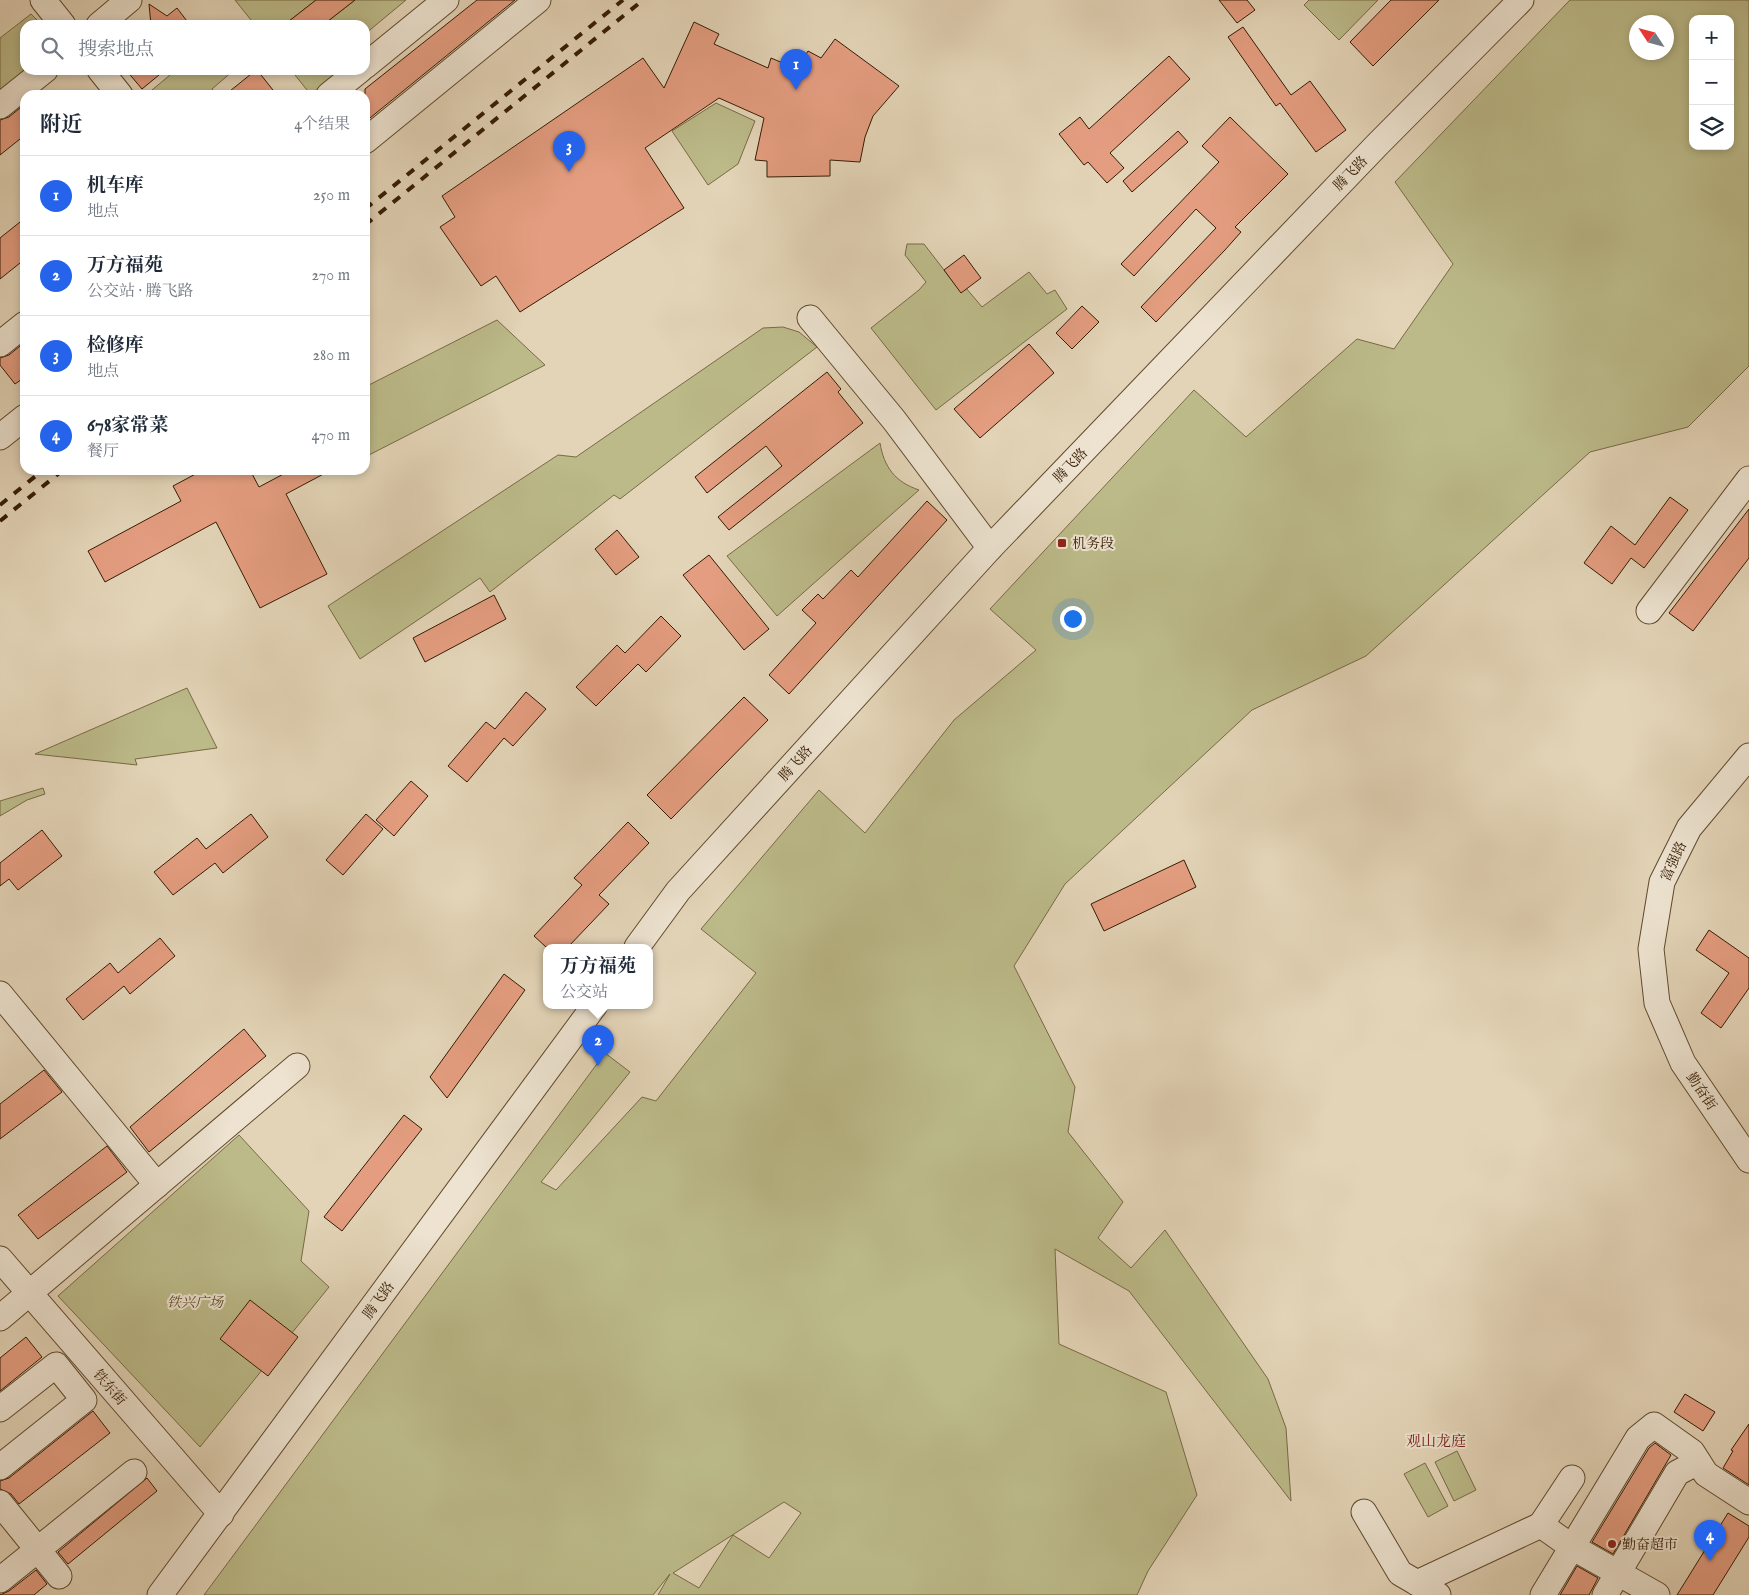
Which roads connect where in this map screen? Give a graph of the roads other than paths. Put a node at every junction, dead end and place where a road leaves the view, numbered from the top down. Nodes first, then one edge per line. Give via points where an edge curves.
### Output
1 (43, 0) edge
2 (128, 0) edge
3 (446, 0) edge
4 (538, 0) edge
5 (1521, 0) edge
6 (59, 20) edge
7 (105, 20) edge
8 (370, 62) edge
9 (39, 75) edge
10 (104, 75) edge
11 (354, 75) edge
12 (20, 90) edge
13 (20, 90) edge
14 (116, 90) edge
15 (335, 90) edge
16 (0, 106) edge
17 (370, 137) edge
18 (810, 318) dead end
19 (20, 328) edge
20 (0, 344) edge
21 (20, 421) edge
22 (0, 438) edge
23 (1749, 479) edge
24 (990, 548) junction
25 (1649, 611) dead end
26 (1749, 756) edge
27 (639, 944) edge
28 (0, 994) edge
29 (591, 1009) edge
30 (1663, 1017) joint
31 (297, 1066) dead end
32 (1749, 1160) edge
33 (157, 1185) junction
34 (0, 1259) edge
35 (29, 1294) junction
36 (0, 1318) edge
37 (0, 1409) edge
38 (1698, 1462) junction
39 (0, 1467) edge
40 (134, 1472) dead end
41 (1572, 1478) dead end
42 (1749, 1502) edge
43 (0, 1503) edge
44 (1364, 1512) dead end
45 (222, 1514) junction
46 (1541, 1525) junction
47 (1572, 1547) junction
48 (38, 1550) junction
49 (59, 1576) dead end
50 (0, 1580) edge
51 (1417, 1583) junction
52 (160, 1595) edge
53 (1438, 1595) edge
54 (1543, 1595) edge
55 (1605, 1595) edge
56 (1657, 1595) edge

1 - 6 street
2 - 7 street
3 - 8 street
4 - 17 street
5 - 24 street, 腾飞路 via 1377,145
9 - 12 street
10 - 14 street
11 - 15 street
13 - 16 street
18 - 24 street via 894,420
19 - 20 street
21 - 22 street
23 - 25 street
24 - 27 street, 腾飞路 via 678,891
26 - 30 street, 富强路 via 1689,828 1662,882 1651,949 1657,1003
28 - 33 street
29 - 45 street, 腾飞路
30 - 32 street, 勤奋街 via 1684,1063
31 - 33 street
33 - 35 street
34 - 35 street, 铁东街
35 - 36 street
35 - 45 street, 铁东街
37 - 39 street via 56,1365 84,1400
38 - 42 street via 1706,1474
38 - 47 street via 1692,1452 1654,1425 1638,1438
38 - 55 street via 1676,1473
40 - 48 street
41 - 46 street
43 - 48 street
44 - 51 street via 1400,1573
45 - 52 street, 腾飞路
46 - 47 street
46 - 51 street
47 - 54 street
47 - 56 street
48 - 49 street
48 - 50 street
51 - 53 street

